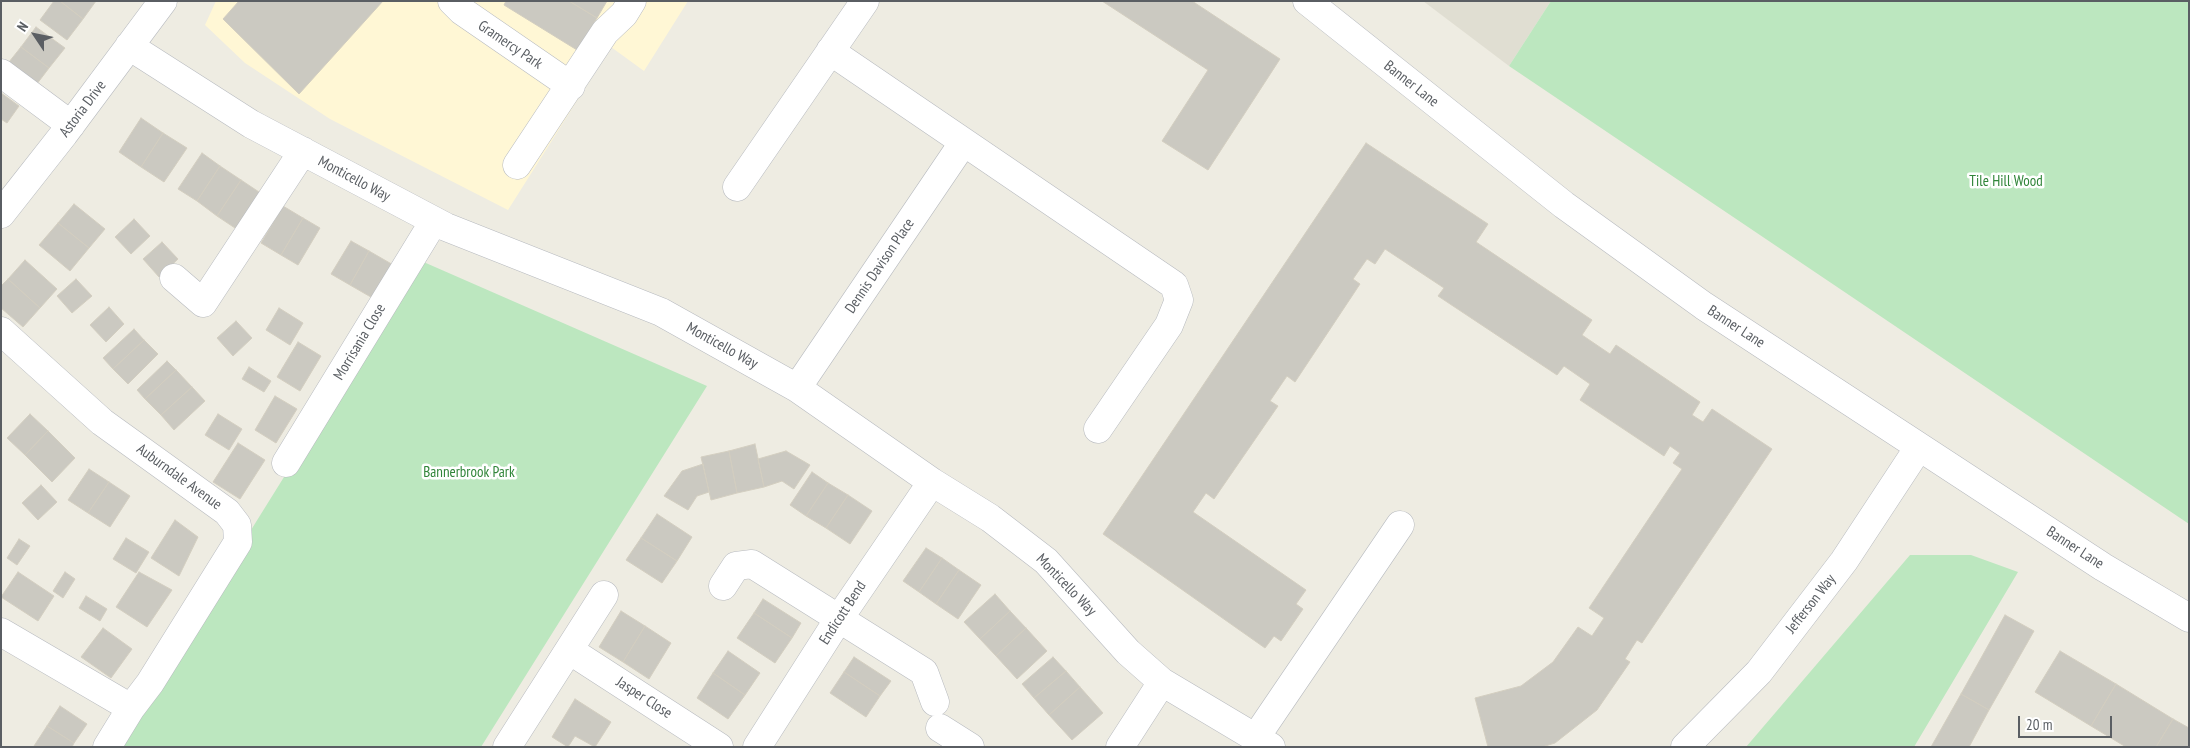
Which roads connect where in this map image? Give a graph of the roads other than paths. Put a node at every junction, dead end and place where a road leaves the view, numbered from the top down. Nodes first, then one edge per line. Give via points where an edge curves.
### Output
1 (163, 1) edge
2 (452, 1) edge
3 (632, 1) edge
4 (865, 1) edge
5 (1307, 1) edge
6 (129, 46) junction
7 (830, 51) junction
8 (1, 73) edge
9 (571, 86) junction
10 (71, 125) junction
11 (963, 143) junction
12 (303, 152) junction
13 (517, 165) dead end
14 (737, 187) dead end
15 (1, 214) edge
16 (434, 221) junction
17 (174, 278) dead end
18 (1, 331) edge
19 (797, 388) junction
20 (1098, 429) dead end
21 (1919, 447) junction
22 (286, 463) dead end
23 (932, 482) junction
24 (1400, 525) dead end
25 (723, 586) dead end
26 (604, 596) dead end
27 (2189, 618) edge
28 (838, 620) junction
29 (1, 632) edge
30 (569, 650) junction
31 (1162, 682) junction
32 (935, 702) dead end
33 (131, 708) junction
34 (940, 728) dead end
35 (1263, 742) edge
36 (107, 747) edge
37 (507, 747) edge
38 (719, 747) edge
39 (757, 747) edge
40 (970, 747) edge
41 (1120, 747) edge
42 (1685, 747) edge

1 - 6 street, Astoria Drive
2 - 9 street, Gramercy Park via 506,43
3 - 9 street via 624,14 605,32
4 - 7 street
5 - 21 street, Banner Lane via 1564,205 1704,306
6 - 10 street, Astoria Drive
6 - 12 street, Monticello Way via 251,124
7 - 11 street
7 - 14 street
8 - 10 street
9 - 13 street
10 - 15 street, Astoria Drive
11 - 19 street, Dennis Davison Place
11 - 20 street via 1174,285 1179,300 1170,325
12 - 16 street, Monticello Way
12 - 17 street via 203,304
16 - 19 street, Monticello Way via 661,312
16 - 22 street, Morrisania Close
18 - 33 street, Auburndale Avenue via 102,422 227,512 238,525 238,542
19 - 23 street, Monticello Way
21 - 27 street, Banner Lane via 2102,567
21 - 42 street, Jefferson Way via 1844,561 1759,672
23 - 28 street, Endicott Bend
23 - 31 street, Monticello Way via 990,518 1046,561 1128,652
24 - 35 street, Monticello Way
25 - 28 street via 736,566 752,564
26 - 30 street
28 - 32 street via 924,672
28 - 39 street, Endicott Bend
29 - 33 street
30 - 37 street
30 - 38 street, Jasper Close
31 - 35 street, Monticello Way
31 - 41 street
33 - 36 street, Auburndale Avenue
34 - 40 street

